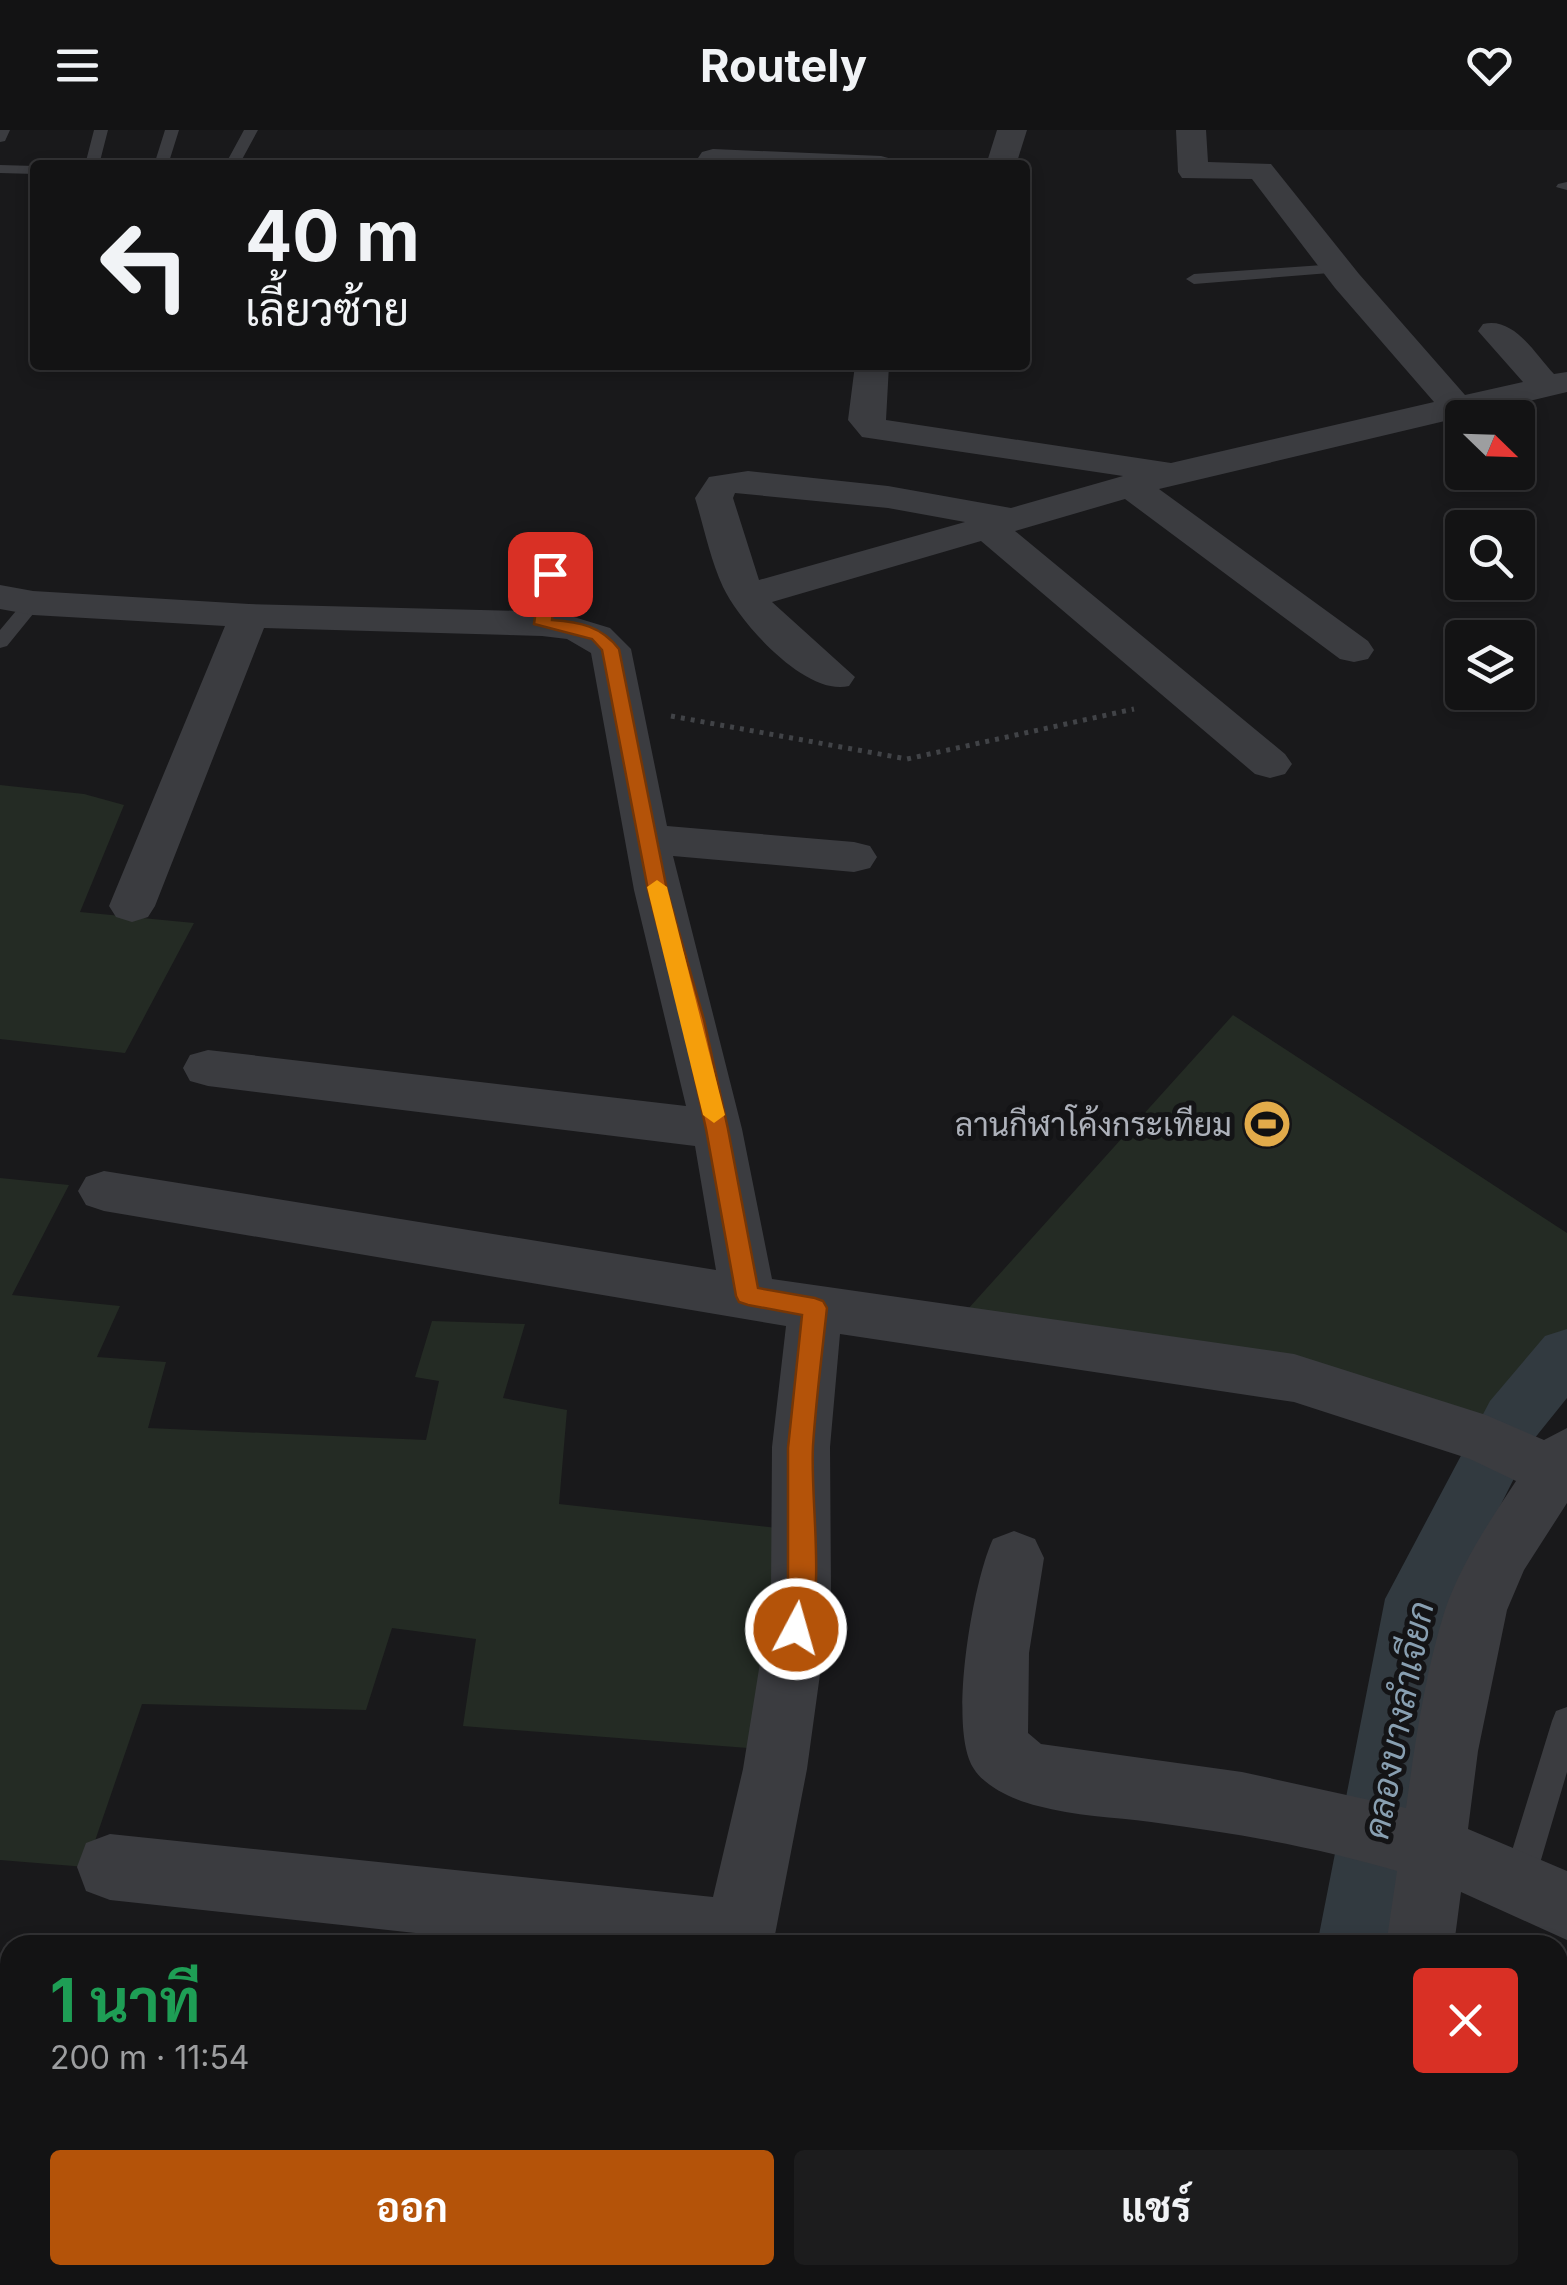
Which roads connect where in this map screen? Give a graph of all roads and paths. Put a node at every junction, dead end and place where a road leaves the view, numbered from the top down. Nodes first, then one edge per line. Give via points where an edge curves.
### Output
1 (2, 130) edge
2 (102, 130) edge
3 (172, 130) edge
4 (251, 130) edge
5 (1012, 130) edge
6 (1191, 130) edge
7 (0, 138) edge
8 (713, 158) dead end
9 (93, 160) edge
10 (163, 160) edge
11 (235, 160) edge
12 (761, 160) edge
13 (1003, 160) edge
14 (0, 169) edge
15 (30, 170) edge
16 (1337, 269) junction
17 (1194, 278) dead end
18 (1495, 331) dead end
19 (871, 370) edge
20 (1557, 384) edge
21 (1451, 400) edge
22 (1487, 400) edge
23 (1445, 410) edge
24 (1178, 472) junction
25 (1132, 487) junction
26 (999, 522) junction
27 (550, 574) dead end
28 (748, 596) junction
29 (16, 600) edge
30 (249, 616) junction
31 (542, 624) junction
32 (0, 642) edge
33 (1354, 650) dead end
34 (834, 677) dead end
35 (1190, 696) junction
36 (623, 707) junction
37 (1270, 764) dead end
38 (647, 838) junction
39 (854, 857) dead end
40 (132, 906) dead end
41 (208, 1068) dead end
42 (717, 1129) junction
43 (104, 1192) dead end
44 (748, 1296) junction
45 (815, 1308) junction
46 (1532, 1455) edge
47 (1014, 1558) dead end
48 (1567, 1721) edge
49 (1401, 1838) junction
50 (110, 1867) dead end
51 (1543, 1893) edge
52 (705, 1935) edge
53 (741, 1935) edge
54 (1418, 1935) edge

1 - 7 lane
2 - 9 lane
3 - 10 lane
4 - 11 lane
5 - 13 street
6 - 16 street via 1193,172 1260,170
8 - 12 street
14 - 15 lane
16 - 17 lane
16 - 21 street
18 - 20 street
19 - 24 street via 866,420 876,429
20 - 22 street
23 - 24 street
24 - 25 street
25 - 26 street
25 - 33 street
26 - 28 street
26 - 28 street via 888,498 725,482 714,498
26 - 35 street
27 - 31 street
28 - 34 street via 764,618
29 - 30 street
29 - 32 lane
30 - 31 street
30 - 40 street
31 - 36 street via 598,636 610,649
35 - 36 path via 907,759
35 - 37 street
36 - 38 street
38 - 39 street
38 - 42 street
41 - 42 street
42 - 44 street
43 - 44 street
44 - 45 street
45 - 46 street via 1294,1378
45 - 53 street via 800,1448 801,1594 776,1769
46 - 49 street via 1502,1553 1476,1610 1446,1751
47 - 49 street via 993,1718 997,1748 1022,1768 1262,1805
48 - 51 lane
49 - 51 street
49 - 54 street
50 - 52 street

